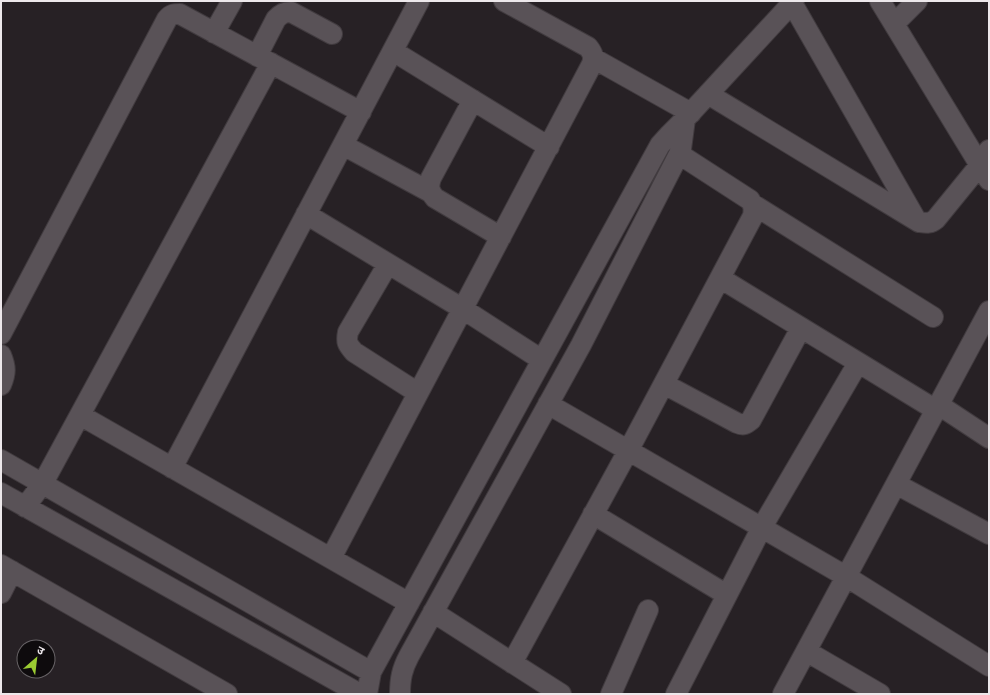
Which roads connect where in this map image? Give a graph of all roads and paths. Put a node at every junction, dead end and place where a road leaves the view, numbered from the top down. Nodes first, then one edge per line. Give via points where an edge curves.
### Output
1 (232, 1) edge
2 (419, 1) edge
3 (504, 1) edge
4 (880, 1) edge
5 (917, 1) edge
6 (793, 2) edge
7 (894, 24) junction
8 (214, 33) junction
9 (332, 34) dead end
10 (393, 51) junction
11 (594, 58) junction
12 (264, 59) junction
13 (708, 94) junction
14 (473, 100) junction
15 (361, 112) junction
16 (688, 116) junction
17 (343, 145) junction
18 (549, 147) junction
19 (679, 154) junction
20 (986, 165) edge
21 (430, 192) junction
22 (754, 205) junction
23 (306, 214) junction
24 (916, 219) junction
25 (501, 237) junction
26 (388, 264) junction
27 (720, 278) junction
28 (463, 309) junction
29 (989, 312) edge
30 (933, 317) dead end
31 (801, 328) junction
32 (1, 334) edge
33 (1, 355) edge
34 (542, 360) junction
35 (858, 363) junction
36 (664, 384) junction
37 (1, 385) edge
38 (418, 393) junction
39 (548, 404) junction
40 (937, 408) junction
41 (80, 415) junction
42 (989, 438) edge
43 (628, 450) junction
44 (1, 460) edge
45 (172, 468) junction
46 (43, 483) junction
47 (896, 484) junction
48 (1, 493) edge
49 (25, 507) junction
50 (594, 514) junction
51 (762, 527) junction
52 (989, 534) edge
53 (331, 558) junction
54 (7, 568) edge
55 (847, 576) junction
56 (1, 593) edge
57 (727, 594) junction
58 (409, 603) junction
59 (648, 610) dead end
60 (433, 612) junction
61 (806, 651) junction
62 (512, 663) junction
63 (989, 666) edge
64 (371, 672) junction
65 (227, 694) edge
66 (360, 694) edge
67 (367, 694) edge
68 (400, 694) edge
69 (561, 694) edge
70 (611, 694) edge
71 (676, 694) edge
72 (783, 694) edge
73 (880, 694) edge

1 - 8 street
2 - 10 street
3 - 11 street via 588,47
4 - 7 street
5 - 7 street
6 - 13 street
6 - 24 street
7 - 20 street
8 - 12 street
8 - 32 street via 180,14 170,15 167,19
9 - 12 street via 291,12 285,12 276,19
10 - 14 street
10 - 15 street
11 - 16 street
11 - 18 street
12 - 15 street
12 - 41 street
13 - 16 street
13 - 24 street
14 - 18 street
14 - 21 street via 431,178
15 - 17 street
16 - 19 street
16 - 34 street via 660,145
17 - 21 street
17 - 23 street
18 - 25 street
19 - 22 street
19 - 39 street
20 - 24 street via 932,223 919,222
21 - 25 street via 435,198
22 - 27 street via 753,216
22 - 30 street
23 - 26 street
23 - 45 street
25 - 28 street
26 - 28 street
26 - 38 street via 348,332 348,345 354,352
27 - 31 street
27 - 36 street
28 - 34 street
28 - 38 street
29 - 40 street
31 - 35 street
31 - 36 street via 752,420 747,424 737,423
33 - 37 street via 6,370
34 - 58 street
35 - 40 street
35 - 51 street
36 - 43 street
38 - 53 street
39 - 43 street
39 - 60 street
40 - 42 street
40 - 47 street
41 - 45 street
41 - 46 street
43 - 50 street
43 - 51 street
44 - 46 street
45 - 53 street
46 - 49 street
46 - 64 street
47 - 52 street
47 - 55 street
48 - 49 street
49 - 66 street
50 - 57 street
50 - 62 street
51 - 55 street
51 - 57 street
53 - 58 street
54 - 56 street
54 - 65 street
55 - 61 street
55 - 63 street
57 - 71 street
58 - 64 street
59 - 70 street
60 - 62 street
60 - 68 street via 403,667
61 - 72 street
61 - 73 street
62 - 69 street
64 - 67 street

